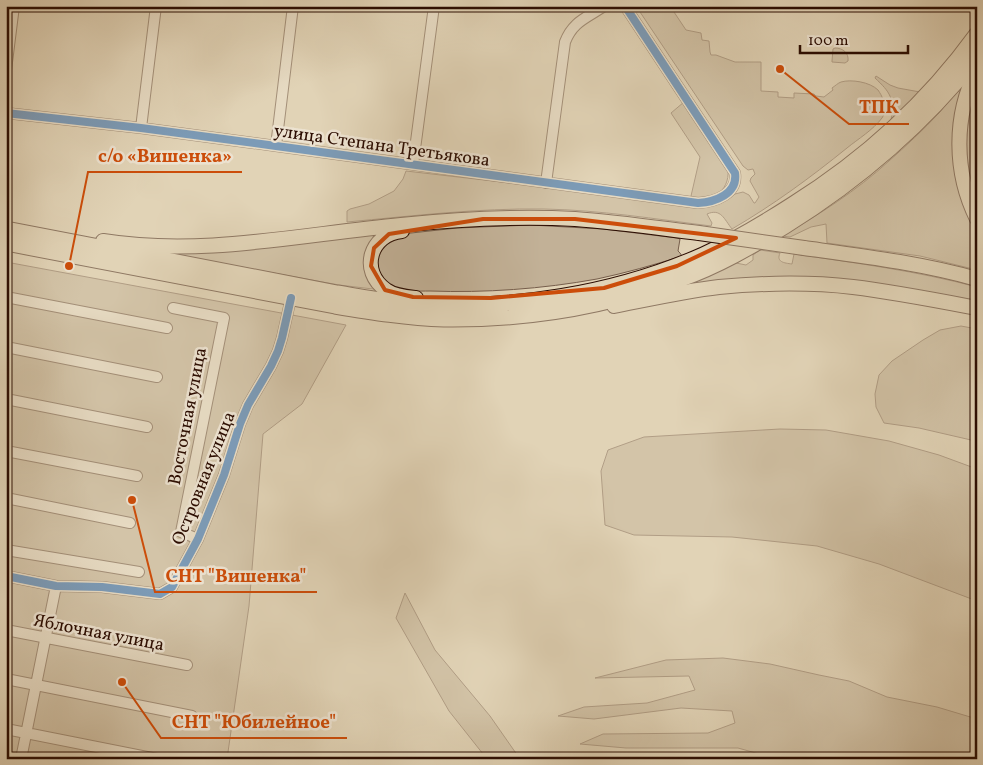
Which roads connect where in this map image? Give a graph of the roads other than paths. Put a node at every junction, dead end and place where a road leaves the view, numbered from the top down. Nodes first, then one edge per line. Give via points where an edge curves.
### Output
1 (14, 6) edge
2 (156, 6) edge
3 (293, 6) edge
4 (434, 6) edge
5 (604, 6) edge
6 (624, 6) edge
7 (977, 34) edge
8 (977, 57) edge
9 (6, 70) edge
10 (975, 76) edge
11 (6, 113) edge
12 (141, 128) junction
13 (276, 146) junction
14 (413, 164) junction
15 (546, 183) junction
16 (483, 219) junction
17 (977, 219) edge
18 (6, 225) edge
19 (6, 229) edge
20 (6, 243) edge
21 (977, 279) edge
22 (604, 288) junction
23 (6, 296) edge
24 (291, 298) junction
25 (172, 308) dead end
26 (977, 308) edge
27 (442, 319) junction
28 (167, 328) dead end
29 (6, 347) edge
30 (157, 377) dead end
31 (6, 399) edge
32 (147, 427) dead end
33 (6, 451) edge
34 (137, 476) dead end
35 (6, 498) edge
36 (130, 523) dead end
37 (198, 538) junction
38 (6, 550) edge
39 (139, 572) dead end
40 (6, 576) edge
41 (56, 586) junction
42 (6, 630) edge
43 (45, 638) junction
44 (187, 665) dead end
45 (6, 679) edge
46 (36, 685) junction
47 (192, 716) dead end
48 (6, 729) edge
49 (26, 732) junction
50 (21, 759) edge
51 (157, 759) edge

1 - 9 street
2 - 12 street
3 - 13 street
4 - 14 street
5 - 15 street via 573,26 565,42
6 - 15 street, улица Степана Третьякова via 735,173 732,190 716,200 703,203
7 - 22 highway via 917,105 851,164 810,194 704,254
8 - 27 highway via 928,113 885,154 818,205 712,266 652,289 602,302 517,316
10 - 17 main road via 962,113 960,150 965,188
11 - 12 street, улица Степана Третьякова
12 - 13 street, улица Степана Третьякова
13 - 14 street, улица Степана Третьякова
14 - 15 street, улица Степана Третьякова
16 - 18 main road via 399,225 255,243 195,246 110,242
16 - 21 main road, bridge via 575,219 699,233 899,261
16 - 22 main road via 389,234 377,243 372,254 371,266 376,279 396,295 443,299
19 - 22 highway via 337,293 405,303 499,304
20 - 24 highway
23 - 28 street
24 - 27 highway via 390,315
24 - 37 street, Островная улица via 278,351 248,405
25 - 37 street, Восточная улица via 224,318 180,532
26 - 27 main road via 852,287 778,284 690,291 528,320
29 - 30 street
31 - 32 street
33 - 34 street
35 - 36 street
37 - 41 street, Островная улица via 172,587 160,594 102,587
38 - 39 street
40 - 41 street, Островная улица
41 - 43 street
42 - 43 street, Яблочная улица
43 - 44 street, Яблочная улица
43 - 46 street
45 - 46 street
46 - 47 street
46 - 49 street
48 - 49 street
49 - 50 street
49 - 51 street

